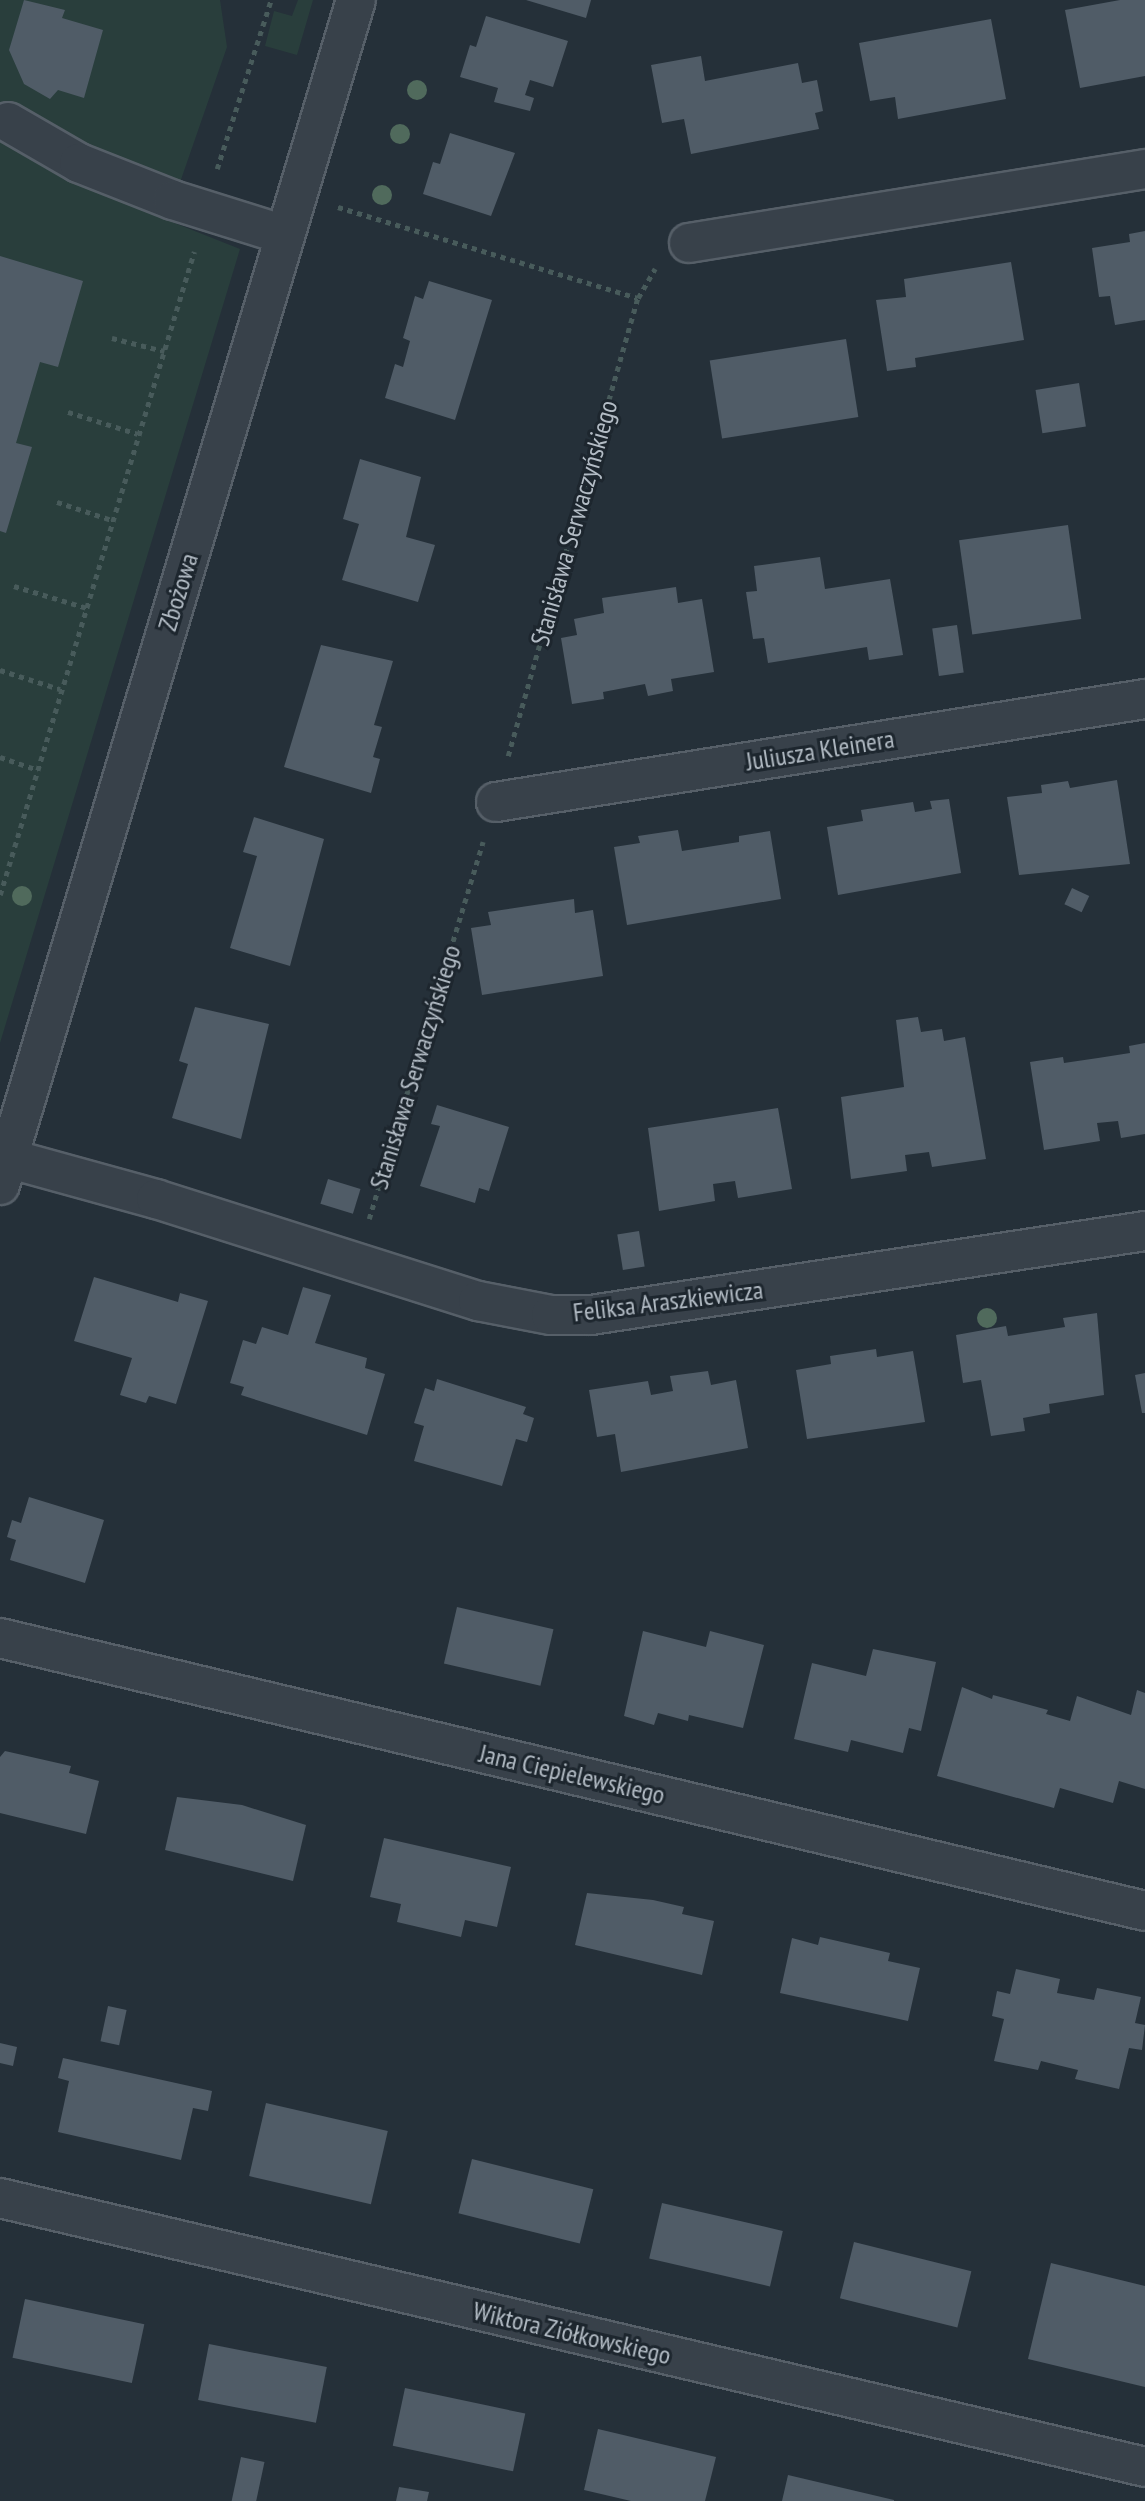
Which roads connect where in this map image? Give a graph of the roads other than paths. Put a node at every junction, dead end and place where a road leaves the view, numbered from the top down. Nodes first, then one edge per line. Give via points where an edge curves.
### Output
1 (355, 0) edge
2 (8, 122) dead end
3 (1145, 169) edge
4 (285, 235) junction
5 (689, 243) road end
6 (1145, 699) edge
7 (496, 802) road end
8 (3, 1166) edge
9 (1145, 1231) edge
10 (0, 1638) edge
11 (1145, 1911) edge
12 (0, 2198) edge
13 (1145, 2467) edge

1 - 4 street, Zbożowa
2 - 4 street via 79,163
3 - 5 street
4 - 8 street, Zbożowa
6 - 7 street, Juliusza Kleinera
8 - 9 street, Feliksa Araszkiewicza via 156,1199 478,1301 551,1315 591,1315
10 - 11 street, Jana Ciepielewskiego
12 - 13 street, Wiktora Ziółkowskiego

